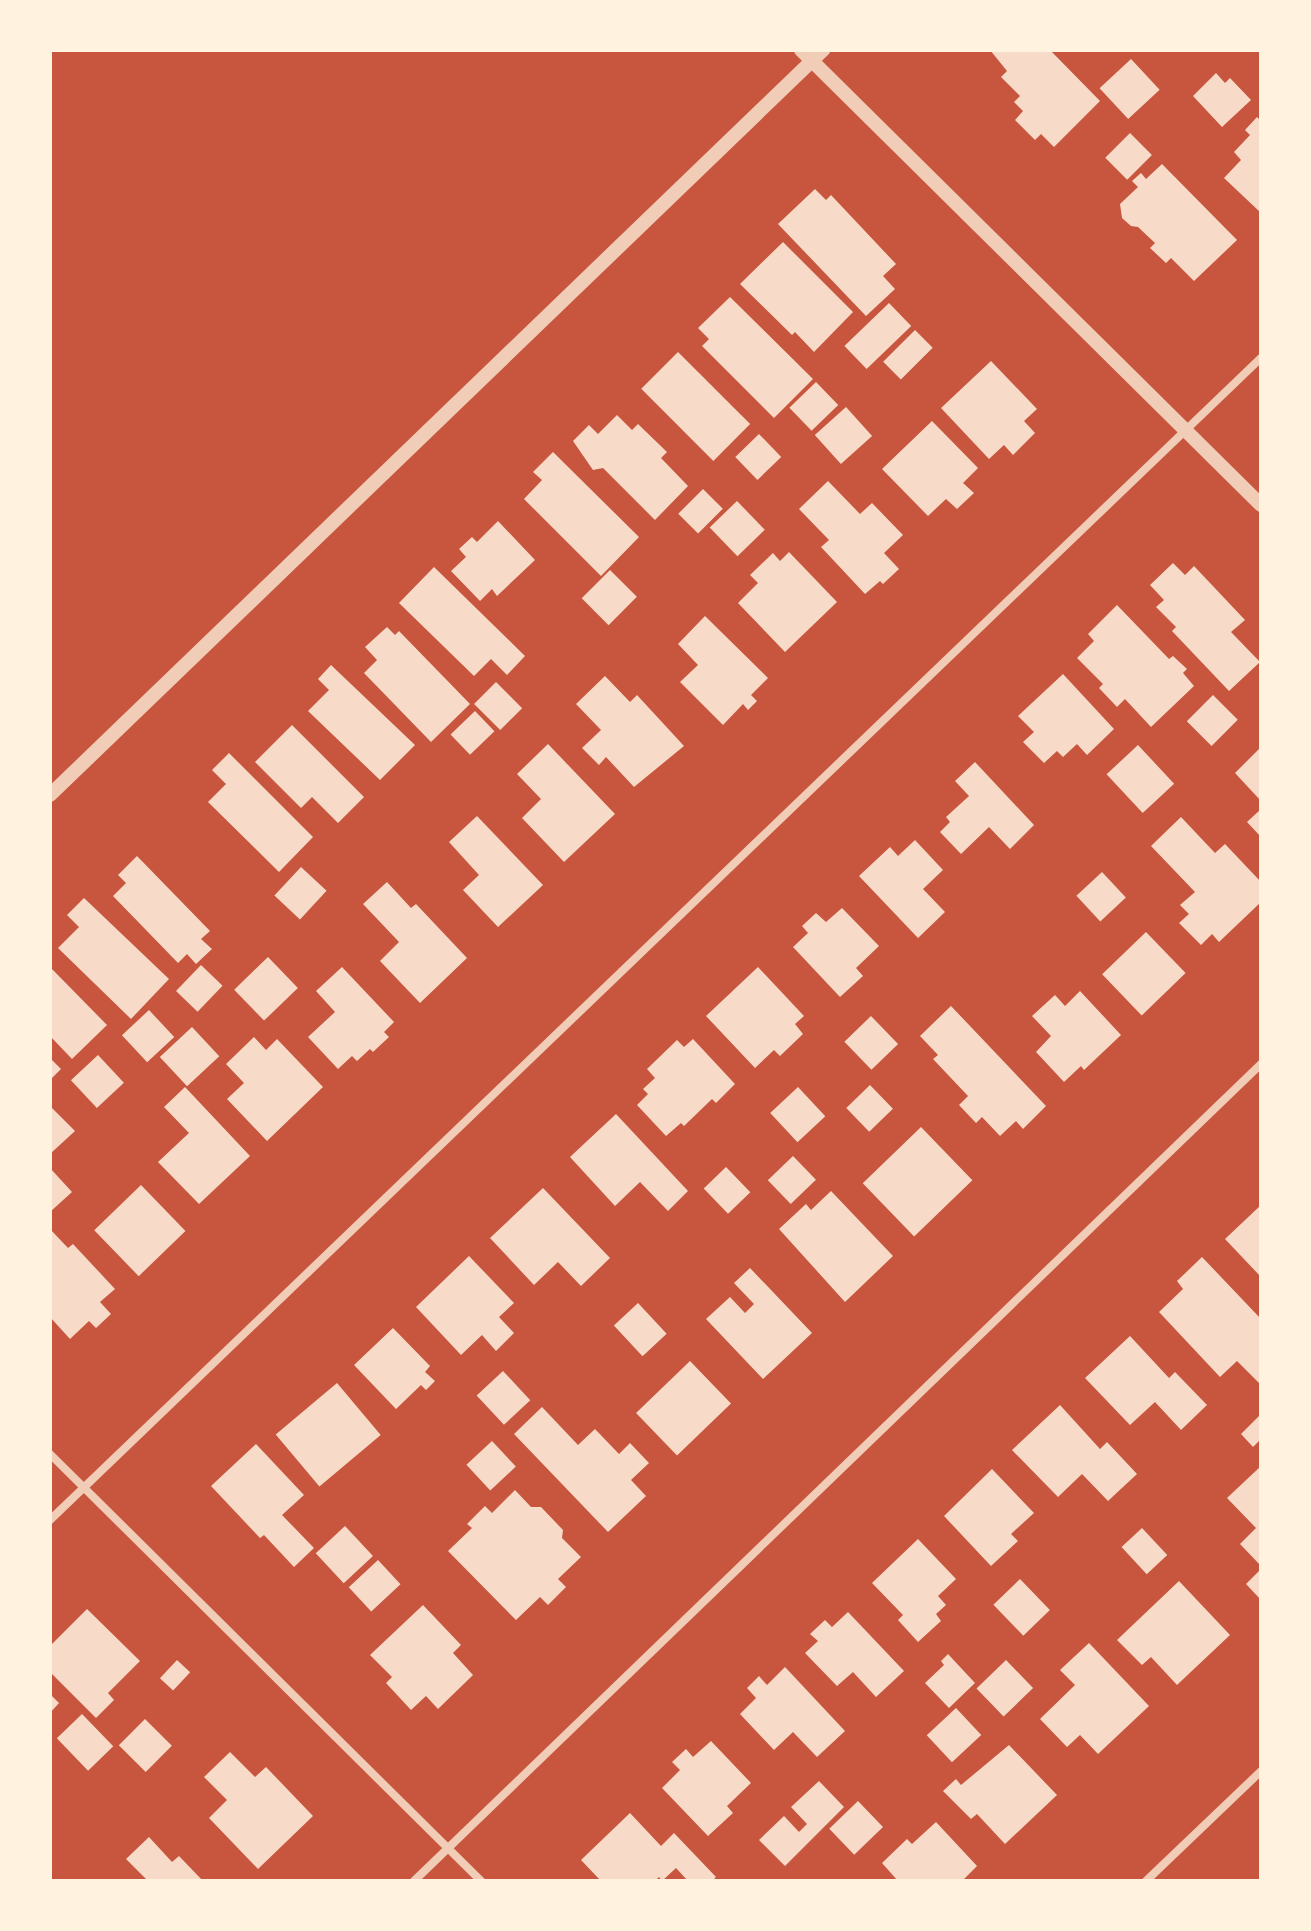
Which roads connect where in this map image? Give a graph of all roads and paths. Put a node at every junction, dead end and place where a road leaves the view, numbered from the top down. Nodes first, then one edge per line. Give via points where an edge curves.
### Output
1 (801, 50) edge
2 (823, 50) edge
3 (812, 61) junction
4 (1261, 358) edge
5 (1185, 428) junction
6 (1261, 505) edge
7 (50, 795) edge
8 (1261, 1064) edge
9 (50, 1454) edge
10 (83, 1488) junction
11 (50, 1520) edge
12 (1261, 1771) edge
13 (448, 1849) junction
14 (414, 1881) edge
15 (481, 1881) edge
16 (1146, 1881) edge

1 - 3 street
2 - 3 street
3 - 5 street
3 - 7 street
4 - 5 street
5 - 6 street
5 - 10 street
8 - 13 street
9 - 10 street
10 - 11 street
10 - 13 street
12 - 16 street
13 - 14 street
13 - 15 street

